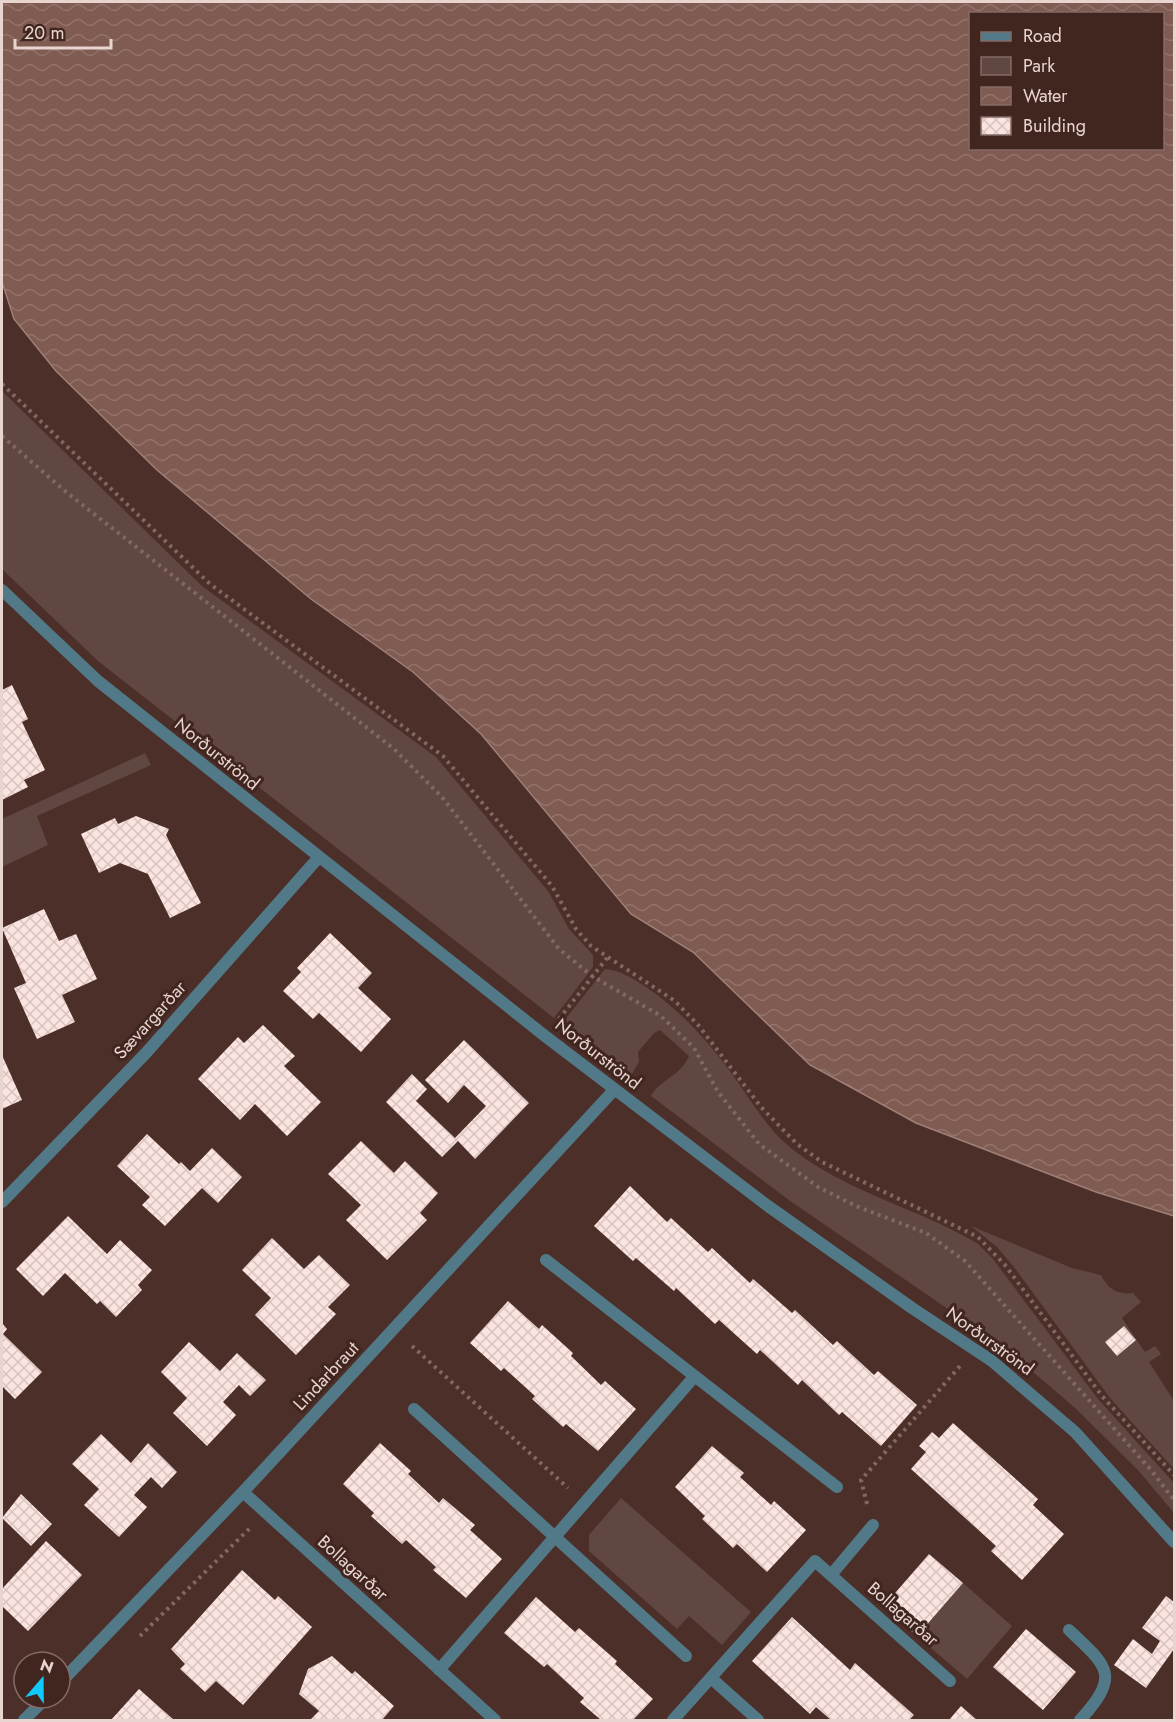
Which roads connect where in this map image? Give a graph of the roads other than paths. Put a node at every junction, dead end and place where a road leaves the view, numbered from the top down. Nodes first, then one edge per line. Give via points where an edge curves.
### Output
1 (2, 590) edge
2 (319, 857) junction
3 (614, 1090) junction
4 (2, 1202) edge
5 (546, 1260) dead end
6 (694, 1377) junction
7 (414, 1409) dead end
8 (837, 1487) dead end
9 (243, 1492) junction
10 (873, 1525) road end
11 (554, 1537) junction
12 (1174, 1542) edge
13 (831, 1575) junction
14 (1069, 1630) dead end
15 (686, 1656) dead end
16 (72, 1670) edge
17 (439, 1670) junction
18 (711, 1678) junction
19 (950, 1681) dead end
20 (495, 1720) edge
21 (673, 1720) edge
22 (758, 1720) edge
23 (1080, 1720) edge

1 - 2 street, Norðurströnd via 98,681
2 - 3 street, Norðurströnd
2 - 4 street, Sævargarðar via 146,1053
3 - 9 street, Lindarbraut
3 - 12 street, Norðurströnd via 768,1206 992,1361 1075,1432
5 - 6 street
6 - 8 street
6 - 11 street
7 - 11 street
9 - 16 street, Lindarbraut
9 - 17 street, Bollagarðar
10 - 13 street
11 - 15 street
11 - 17 street
13 - 18 street, Bollagarðar via 815,1561
13 - 19 street, Bollagarðar
14 - 23 street via 1101,1660 1106,1675 1100,1695
17 - 20 street, Bollagarðar
18 - 21 street, Bollagarðar
18 - 22 street

